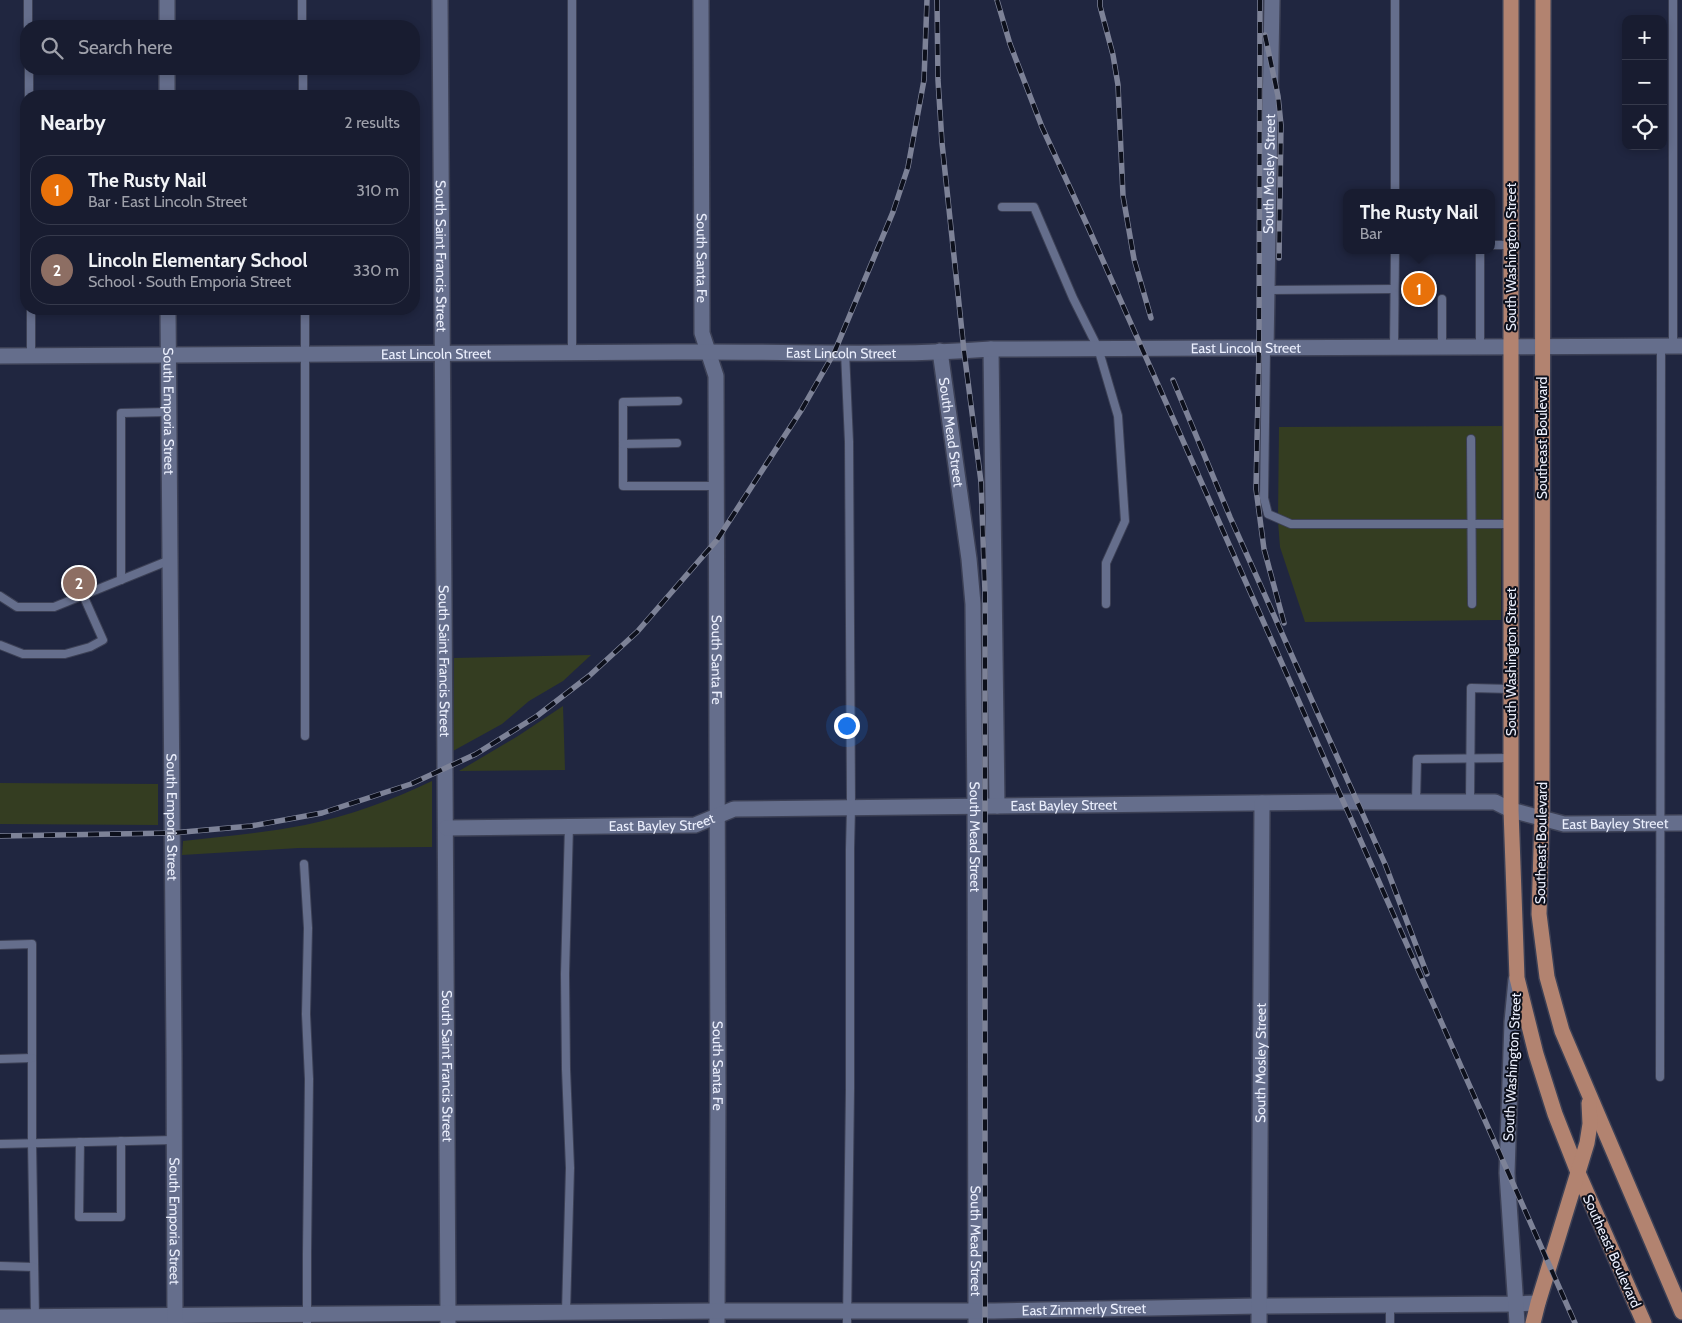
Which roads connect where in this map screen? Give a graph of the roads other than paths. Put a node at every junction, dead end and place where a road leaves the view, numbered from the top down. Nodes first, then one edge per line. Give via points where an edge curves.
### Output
1 (28, 0) edge
2 (167, 0) edge
3 (302, 0) edge
4 (440, 0) edge
5 (572, 0) edge
6 (701, 0) edge
7 (1272, 0) edge
8 (1395, 0) edge
9 (1512, 0) edge
10 (1543, 0) edge
11 (1673, 0) edge
12 (28, 20) edge
13 (167, 20) edge
14 (302, 20) edge
15 (29, 75) edge
16 (167, 75) edge
17 (303, 75) edge
18 (29, 90) edge
19 (167, 90) edge
20 (303, 90) edge
21 (1395, 189) edge
22 (1002, 207) dead end
23 (1495, 245) edge
24 (1511, 245) junction
25 (1394, 254) edge
26 (1480, 254) edge
27 (1394, 289) junction
28 (1267, 290) junction
29 (1442, 299) dead end
30 (31, 315) edge
31 (168, 315) edge
32 (305, 315) edge
33 (1672, 346) edge
34 (1542, 347) junction
35 (1098, 348) junction
36 (1266, 348) junction
37 (1394, 348) junction
38 (1442, 348) junction
39 (1480, 348) junction
40 (1511, 348) junction
41 (991, 349) junction
42 (708, 352) junction
43 (846, 352) junction
44 (940, 352) junction
45 (572, 353) junction
46 (441, 354) junction
47 (168, 355) junction
48 (305, 355) junction
49 (0, 356) edge
50 (32, 356) junction
51 (678, 401) dead end
52 (169, 412) junction
53 (1471, 439) dead end
54 (677, 443) dead end
55 (623, 444) junction
56 (717, 486) junction
57 (1471, 524) junction
58 (1511, 524) junction
59 (170, 560) junction
60 (121, 580) junction
61 (83, 595) junction
62 (0, 596) edge
63 (1106, 604) dead end
64 (1472, 604) dead end
65 (0, 645) edge
66 (1511, 688) junction
67 (305, 736) dead end
68 (1470, 758) junction
69 (1511, 758) junction
70 (1416, 802) junction
71 (1470, 802) junction
72 (1262, 803) junction
73 (975, 806) junction
74 (996, 806) junction
75 (851, 807) junction
76 (1511, 810) junction
77 (717, 816) junction
78 (1542, 818) junction
79 (1661, 823) junction
80 (1682, 823) edge
81 (569, 826) junction
82 (446, 828) junction
83 (304, 864) dead end
84 (0, 945) edge
85 (1517, 978) junction
86 (32, 1058) junction
87 (0, 1059) edge
88 (1660, 1077) dead end
89 (1588, 1092) junction
90 (174, 1140) junction
91 (120, 1141) junction
92 (80, 1142) junction
93 (32, 1143) junction
94 (0, 1144) edge
95 (1578, 1175) junction
96 (0, 1266) edge
97 (34, 1267) junction
98 (1538, 1303) junction
99 (1515, 1304) junction
100 (1390, 1305) junction
101 (1259, 1306) junction
102 (566, 1312) junction
103 (1682, 1312) edge
104 (718, 1317) edge
105 (847, 1317) edge
106 (976, 1317) edge
107 (0, 1318) edge
108 (448, 1318) edge
109 (27, 1319) edge
110 (307, 1319) edge
111 (175, 1320) edge
112 (1259, 1323) edge
113 (1390, 1323) edge
114 (1517, 1323) edge
115 (1533, 1323) edge
116 (1644, 1323) edge

1 - 12 lane
2 - 13 street
3 - 14 lane
4 - 46 street, South Saint Francis Street
5 - 45 lane
6 - 42 street, South Santa Fe via 702,333
7 - 28 street, South Mosley Street
8 - 21 lane
9 - 24 main road, South Washington Street
10 - 34 main road
11 - 33 lane
15 - 18 lane
16 - 19 street
17 - 20 lane
22 - 35 lane via 1034,207
23 - 24 lane
24 - 40 main road, South Washington Street
25 - 27 lane
26 - 39 lane
27 - 28 lane
27 - 37 lane
28 - 36 street, South Mosley Street
29 - 38 lane
30 - 50 lane
31 - 47 street, South Emporia Street
32 - 48 lane
33 - 34 street, East Lincoln Street
33 - 79 lane
34 - 40 street, East Lincoln Street
34 - 78 main road, Southeast Boulevard
35 - 36 street, East Lincoln Street
35 - 41 street, East Lincoln Street
35 - 63 lane via 1118,416 1125,521 1106,563
36 - 37 street, East Lincoln Street
36 - 57 lane via 1264,498 1268,514 1290,524
37 - 38 street, East Lincoln Street
38 - 39 street, East Lincoln Street
39 - 40 street, East Lincoln Street
40 - 58 main road, South Washington Street
41 - 44 street, East Lincoln Street
41 - 74 street, South Mead Street
42 - 43 street, East Lincoln Street
42 - 45 street, East Lincoln Street
42 - 56 street, South Santa Fe via 716,376
43 - 44 street, East Lincoln Street
43 - 75 lane
44 - 73 street, South Mead Street via 973,604
45 - 46 street, East Lincoln Street
46 - 48 street, East Lincoln Street
46 - 82 street, South Saint Francis Street
47 - 48 street, East Lincoln Street
47 - 50 street, East Lincoln Street
47 - 52 street, South Emporia Street
48 - 67 lane
49 - 50 street, East Lincoln Street
51 - 55 lane via 623,402
52 - 59 street, South Emporia Street
52 - 60 lane via 121,413
53 - 57 lane
54 - 55 lane
55 - 56 lane via 623,486
56 - 77 street, South Santa Fe
57 - 58 lane
57 - 64 lane
58 - 66 main road, South Washington Street
59 - 60 lane
59 - 90 street, South Emporia Street
60 - 61 lane
61 - 62 lane via 54,607 17,607
61 - 65 lane via 103,640 65,654 23,654
66 - 68 lane via 1471,688
66 - 69 main road, South Washington Street
68 - 69 lane
68 - 70 lane via 1416,759
68 - 71 lane
69 - 76 main road, South Washington Street
70 - 71 street, East Bayley Street
70 - 72 street, East Bayley Street
71 - 76 street, East Bayley Street via 1495,802
72 - 74 street, East Bayley Street
72 - 101 street, South Mosley Street
73 - 74 street, East Bayley Street
73 - 75 street, East Bayley Street
73 - 106 street, South Mead Street
75 - 77 street, East Bayley Street via 734,809
75 - 105 lane
76 - 78 street, East Bayley Street
76 - 85 main road, South Washington Street
77 - 81 street, East Bayley Street via 695,825
77 - 104 street, South Santa Fe
78 - 79 street, East Bayley Street via 1564,824
78 - 89 main road, Southeast Boulevard via 1539,914 1547,977 1562,1031
79 - 80 street, East Bayley Street
79 - 88 lane
81 - 82 street, East Bayley Street
81 - 102 lane via 565,974 570,1168
82 - 108 street, South Saint Francis Street
83 - 110 lane via 308,928 306,1014 309,1079
84 - 86 lane via 32,944
85 - 95 main road, Southeast Boulevard via 1536,1054
85 - 99 street, South Washington Street via 1512,1022 1507,1172
86 - 87 lane
86 - 93 lane
89 - 95 main road via 1590,1124
89 - 103 main road, Southeast Boulevard
90 - 91 lane
90 - 111 street, South Emporia Street
91 - 92 lane
91 - 92 lane via 121,1217 79,1217
92 - 93 lane
93 - 94 lane
93 - 97 lane
95 - 98 main road
95 - 116 main road, Southeast Boulevard
96 - 97 lane
97 - 109 lane
98 - 99 street, East Zimmerly Street
98 - 115 main road
99 - 100 street, East Zimmerly Street
99 - 114 street, South Washington Street
100 - 101 street, East Zimmerly Street
100 - 113 lane
101 - 106 street, East Zimmerly Street
101 - 112 street, South Mosley Street
102 - 104 street, East Zimmerly Street
102 - 108 street, East Zimmerly Street
104 - 105 street, East Zimmerly Street
105 - 106 street, East Zimmerly Street
107 - 109 street, East Zimmerly Street
108 - 110 street, East Zimmerly Street
109 - 111 street, East Zimmerly Street
110 - 111 street, East Zimmerly Street

